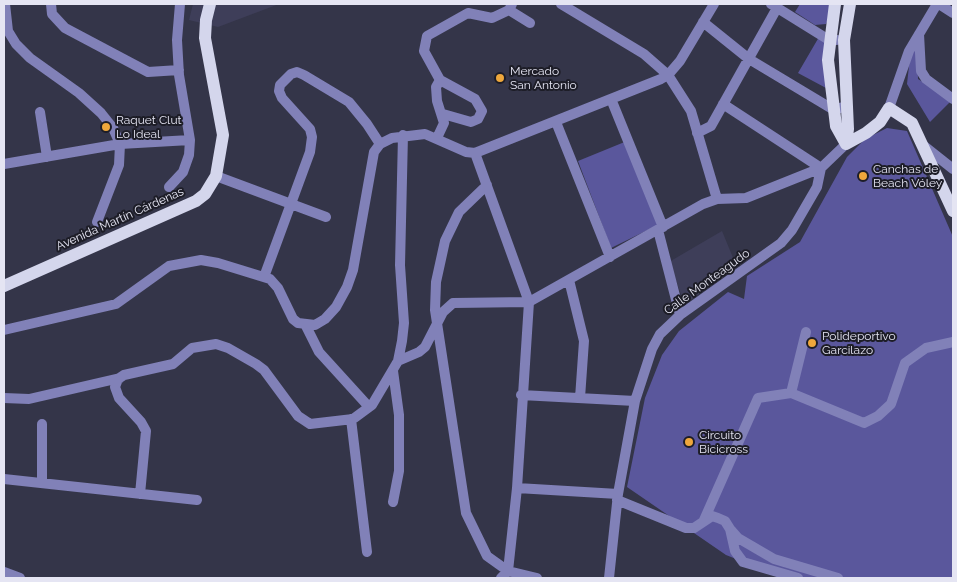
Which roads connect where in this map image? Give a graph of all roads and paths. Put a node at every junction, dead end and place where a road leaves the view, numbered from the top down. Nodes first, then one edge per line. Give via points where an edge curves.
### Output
1 (5, 4) edge
2 (51, 4) edge
3 (180, 4) edge
4 (210, 4) edge
5 (560, 4) edge
6 (714, 4) edge
7 (835, 4) edge
8 (850, 4) edge
9 (938, 4) edge
10 (774, 6) edge
11 (511, 7) edge
12 (953, 14) edge
13 (530, 22) dead end
14 (703, 22) junction
15 (919, 33) junction
16 (829, 40) junction
17 (844, 40) junction
18 (749, 59) junction
19 (179, 70) junction
20 (668, 75) junction
21 (440, 80) junction
22 (953, 98) edge
23 (611, 99) junction
24 (723, 104) junction
25 (840, 108) junction
26 (889, 108) junction
27 (40, 112) dead end
28 (443, 114) junction
29 (556, 122) junction
30 (697, 134) junction
31 (403, 135) junction
32 (437, 138) junction
33 (190, 140) junction
34 (120, 144) junction
35 (380, 144) junction
36 (846, 144) junction
37 (924, 146) junction
38 (475, 153) junction
39 (47, 157) junction
40 (4, 164) edge
41 (821, 168) junction
42 (953, 169) edge
43 (216, 176) junction
44 (487, 185) junction
45 (169, 187) dead end
46 (717, 199) junction
47 (291, 204) junction
48 (953, 211) edge
49 (326, 217) dead end
50 (97, 222) dead end
51 (661, 228) junction
52 (610, 257) junction
53 (264, 277) junction
54 (569, 280) junction
55 (4, 286) edge
56 (529, 302) junction
57 (680, 315) junction
58 (437, 323) junction
59 (306, 326) junction
60 (4, 330) edge
61 (806, 332) dead end
62 (953, 342) edge
63 (398, 362) junction
64 (393, 371) junction
65 (120, 378) junction
66 (791, 393) junction
67 (522, 395) junction
68 (4, 398) edge
69 (580, 398) junction
70 (635, 401) junction
71 (369, 407) junction
72 (351, 420) junction
73 (42, 424) dead end
74 (4, 479) edge
75 (42, 483) junction
76 (517, 488) junction
77 (140, 494) junction
78 (617, 497) junction
79 (197, 500) dead end
80 (393, 502) dead end
81 (704, 520) junction
82 (730, 529) junction
83 (367, 552) dead end
84 (4, 572) edge
85 (510, 575) edge
86 (20, 578) edge
87 (537, 578) edge
88 (609, 578) edge
89 (798, 578) edge
90 (838, 578) edge

1 - 34 street via 8,31 16,44 101,113
2 - 19 street via 52,14 65,28 148,72
3 - 19 street
4 - 43 main road, Avenida Martín Cárdenas via 205,38 223,135
5 - 20 street via 644,54
6 - 14 street
7 - 16 main road
8 - 17 main road
9 - 12 street
9 - 15 street
10 - 16 street
10 - 18 street
11 - 13 street
11 - 21 street via 492,18 468,13 427,36 424,51
14 - 18 street
14 - 20 street via 680,62
15 - 22 street via 921,71 926,79
15 - 26 street via 909,50
16 - 17 street
16 - 25 main road via 828,60
17 - 25 main road
18 - 24 street
18 - 25 street
19 - 33 street
20 - 23 street
20 - 30 street via 690,111
21 - 28 street via 436,87 437,101
21 - 28 street via 475,99 482,111 478,119 471,122
23 - 29 street
23 - 51 street
24 - 30 street via 711,126
24 - 41 street
25 - 36 main road via 836,126
26 - 36 main road via 880,122
26 - 37 main road via 912,123
27 - 39 street
28 - 32 street via 444,123
29 - 38 street
29 - 52 street
30 - 46 street
31 - 32 street via 425,134
31 - 35 street
31 - 63 street via 400,288 404,323
32 - 38 street
33 - 34 street
33 - 45 street via 183,172
34 - 39 street
34 - 50 street via 119,165
35 - 47 street via 349,102 304,75 291,74 280,85 279,91 310,129 312,137 310,152
35 - 59 street via 374,152 353,270 347,287 325,319
36 - 41 street
37 - 42 street
37 - 48 main road
38 - 44 street
39 - 40 street
41 - 46 street via 746,198
41 - 57 street, Calle Monteagudo via 816,187 781,243
43 - 47 street
43 - 55 main road, Avenida Martín Cárdenas via 196,201
44 - 56 street
44 - 58 street via 459,212 445,241 436,282
46 - 51 street
47 - 49 street
47 - 53 street
51 - 52 street
51 - 57 street
52 - 54 street
53 - 59 street via 278,288 293,319
53 - 60 street via 201,260 177,264 116,304
54 - 56 street
54 - 69 street via 584,340
56 - 58 street via 453,303
56 - 67 street
57 - 70 street, Calle Monteagudo via 660,334 652,349
58 - 63 street via 425,347
58 - 85 street via 466,513 487,556
59 - 71 street via 319,352
61 - 66 street
62 - 66 street via 926,348 905,363 891,404 864,423
63 - 64 street
64 - 71 street
64 - 80 street via 399,415 399,470
65 - 68 street via 29,399
65 - 72 street via 173,364 192,348 216,344 239,353 264,370 303,421 310,424
65 - 77 street via 115,387 119,398 141,422 147,437
66 - 81 street via 758,398
67 - 69 street
67 - 76 street
69 - 70 street
70 - 78 street, Calle Monteagudo
71 - 72 street
72 - 83 street
73 - 75 street
74 - 75 street
75 - 77 street
76 - 78 street
76 - 85 street
77 - 79 street
78 - 81 street via 686,528 694,528
78 - 88 street, Calle Monteagudo
81 - 82 street via 712,516 718,518
82 - 89 street via 735,551 743,562
82 - 90 street via 738,538 774,559
84 - 86 street
85 - 87 street

